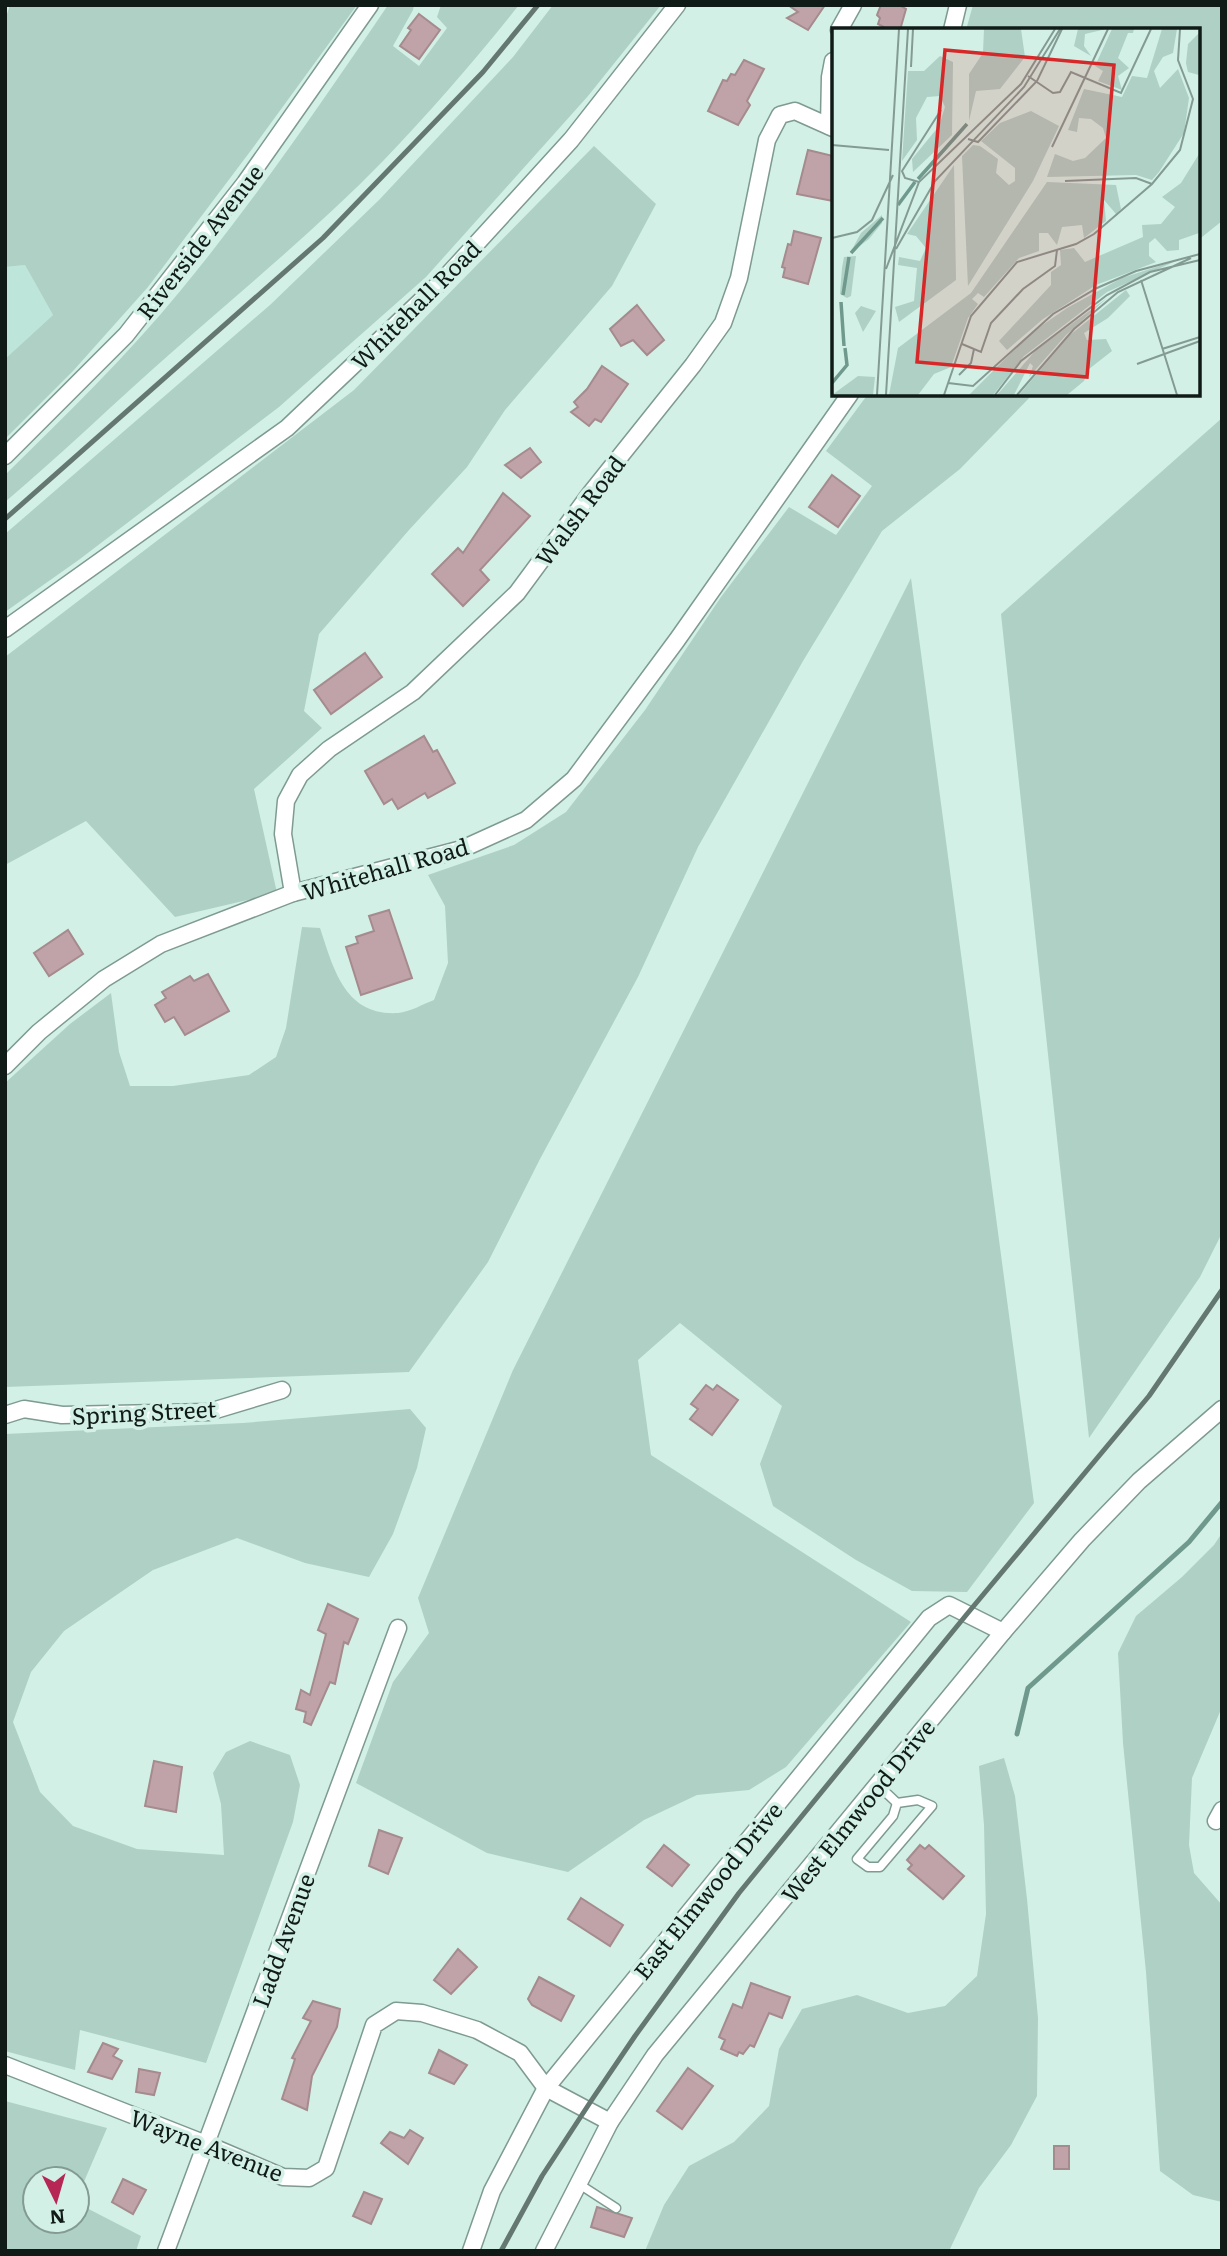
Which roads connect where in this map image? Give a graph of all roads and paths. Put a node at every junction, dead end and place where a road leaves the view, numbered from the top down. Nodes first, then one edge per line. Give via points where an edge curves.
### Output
1 (370, 5) edge
2 (677, 5) edge
3 (853, 5) edge
4 (958, 5) edge
5 (840, 28) edge
6 (952, 28) edge
7 (832, 66) edge
8 (831, 127) edge
9 (849, 396) edge
10 (5, 456) edge
11 (5, 629) edge
12 (293, 893) junction
13 (5, 1066) edge
14 (282, 1390) dead end
15 (1222, 1409) edge
16 (5, 1415) edge
17 (398, 1628) dead end
18 (1003, 1632) junction
19 (878, 1785) junction
20 (897, 1803) junction
21 (5, 2065) edge
22 (545, 2088) junction
23 (610, 2122) junction
24 (206, 2144) junction
25 (579, 2184) junction
26 (616, 2208) dead end
27 (166, 2251) edge
28 (471, 2251) edge
29 (544, 2251) edge

1 - 10 street, Riverside Avenue via 246,183 126,335
2 - 11 street, Whitehall Road via 571,140 445,278 288,428
3 - 5 street
4 - 6 street
7 - 8 street
8 - 12 street, Walsh Road via 795,111 780,115 767,140 739,278 723,323 517,593 413,692 329,749 300,775 286,801 283,834
9 - 12 street, Whitehall Road via 574,779 526,820 462,849
12 - 13 street, Whitehall Road via 161,944 104,979
14 - 16 street, Spring Street via 209,1412 62,1415 24,1409
15 - 18 street, West Elmwood Drive via 1139,1481 1082,1539
17 - 24 street, Ladd Avenue
18 - 19 street, West Elmwood Drive
18 - 22 street, East Elmwood Drive via 949,1605 931,1616
19 - 20 lane
19 - 23 street, West Elmwood Drive via 655,2055
20 - 20 lane via 918,1800 932,1806 880,1867 868,1867 857,1859 893,1816
21 - 24 street, Wayne Avenue
22 - 23 street, Wayne Avenue
22 - 24 street, Wayne Avenue via 520,2053 477,2030 422,2012 396,2011 374,2025 326,2168 309,2178 283,2177
22 - 28 street, East Elmwood Drive via 492,2191
23 - 25 street, West Elmwood Drive
24 - 27 street, Ladd Avenue
25 - 26 lane
25 - 29 street, West Elmwood Drive

